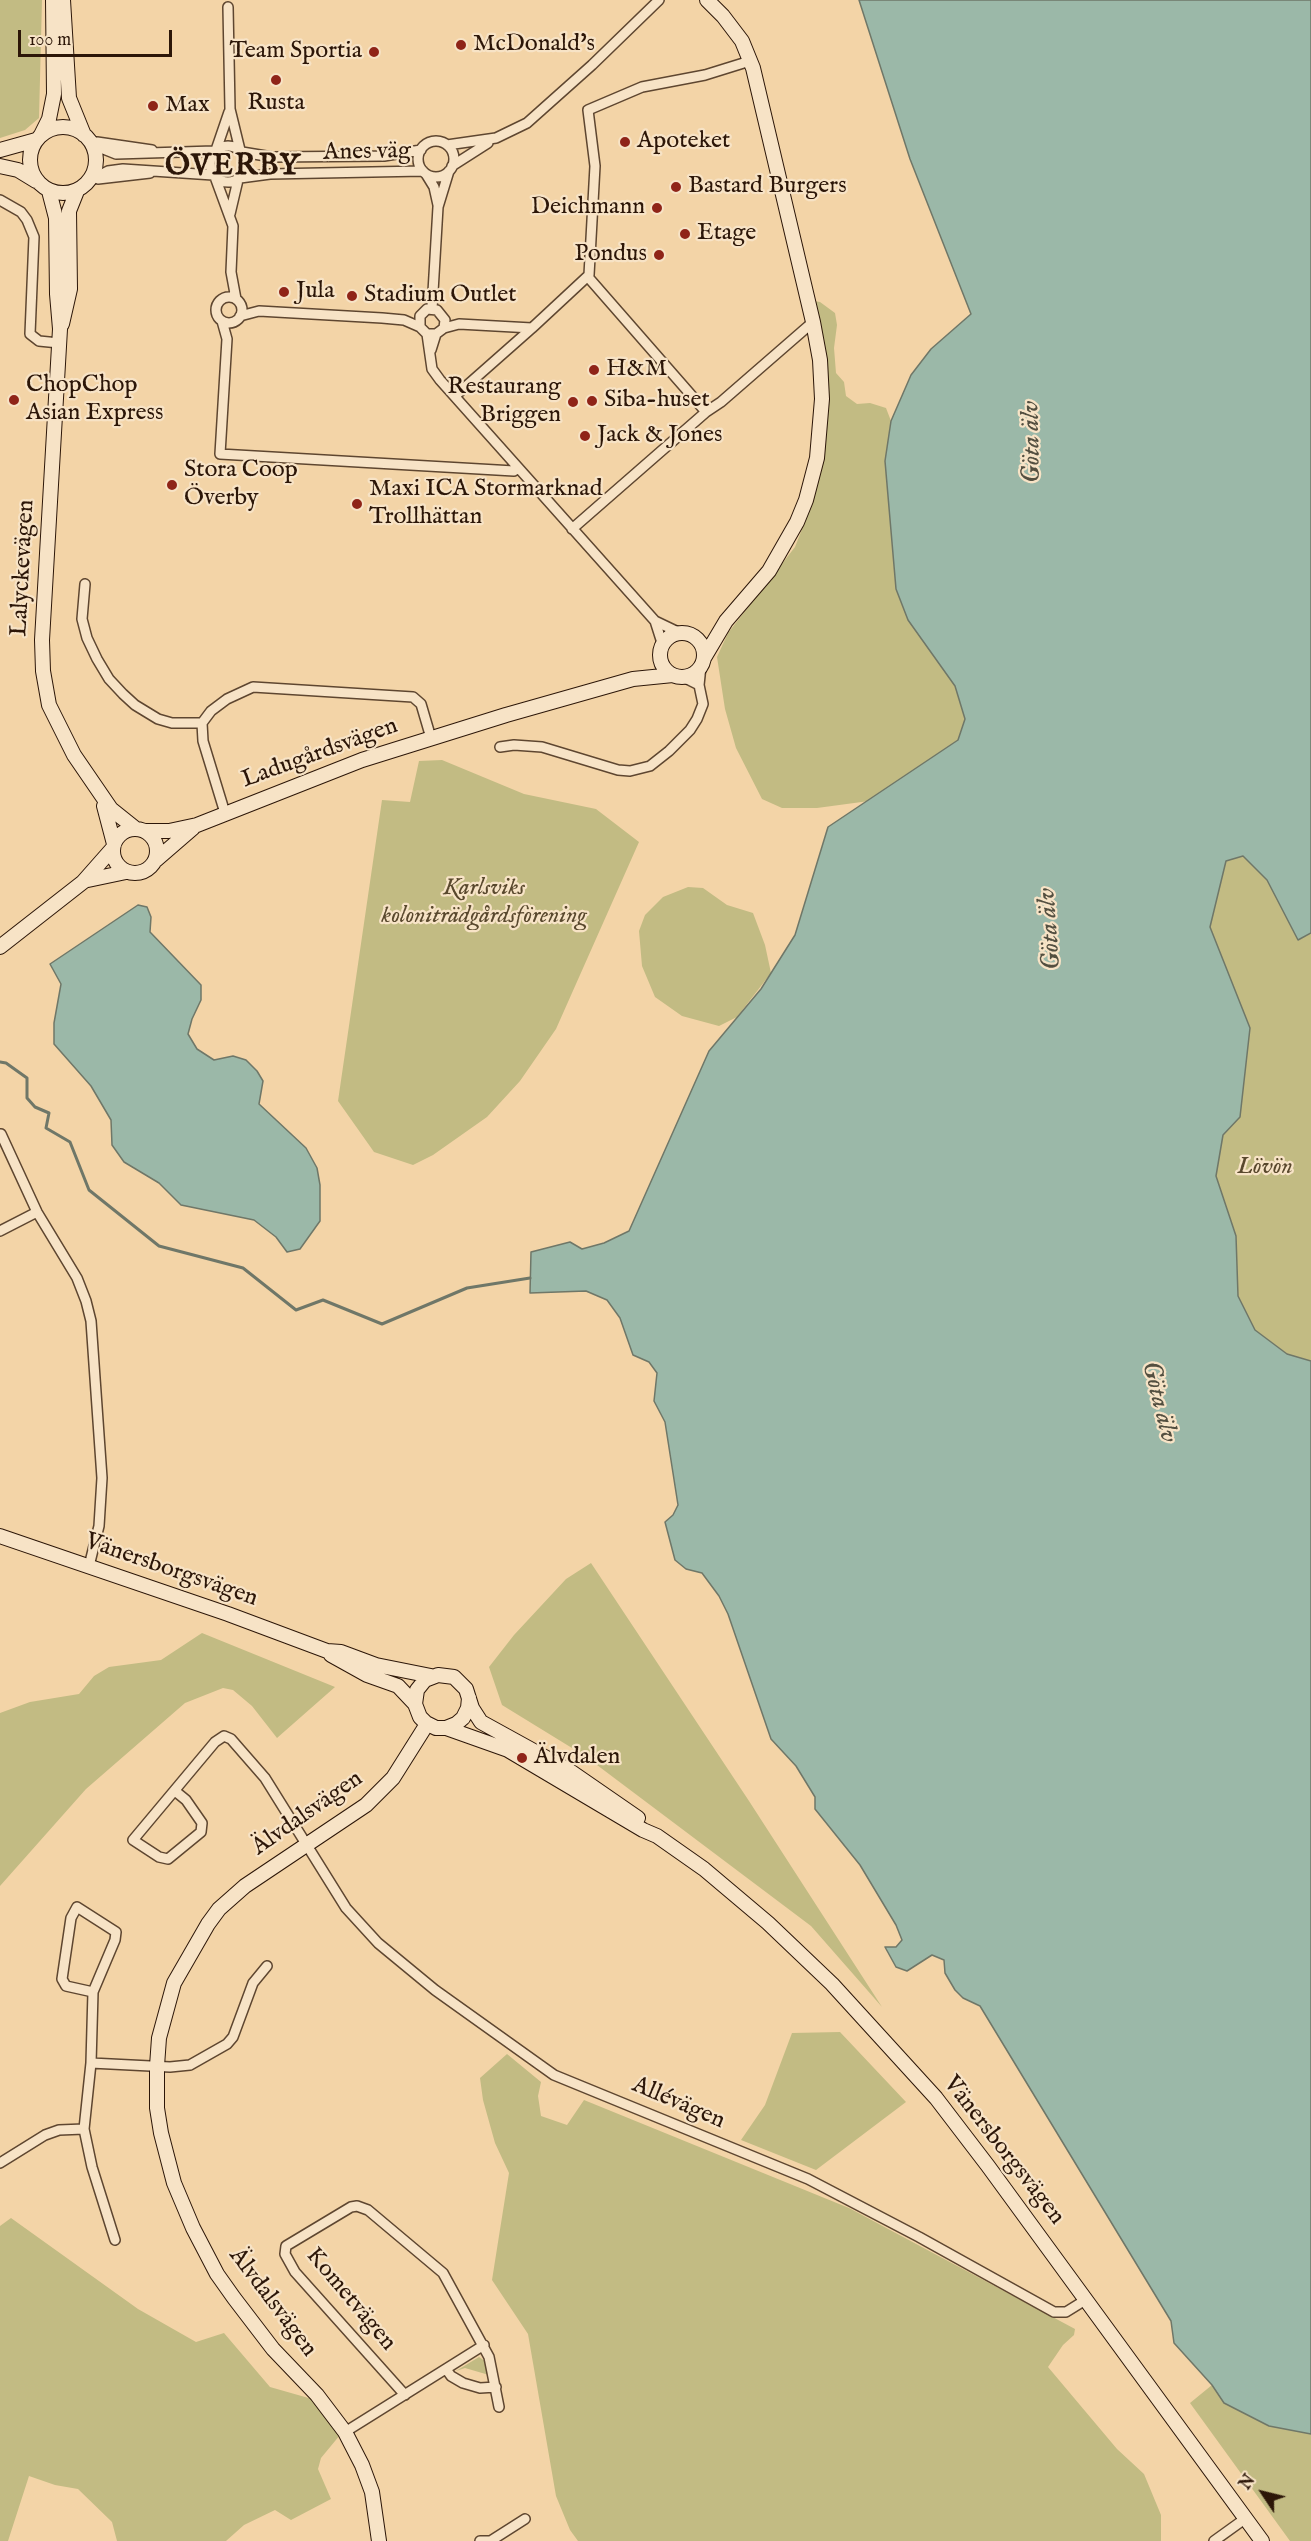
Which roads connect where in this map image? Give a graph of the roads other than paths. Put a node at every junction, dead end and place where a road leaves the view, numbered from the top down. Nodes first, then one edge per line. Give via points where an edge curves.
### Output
1 (53, 0) edge
2 (63, 0) edge
3 (648, 0) edge
4 (659, 0) edge
5 (706, 0) edge
6 (228, 7) dead end
7 (637, 19) junction
8 (750, 61) junction
9 (230, 109) junction
10 (86, 137) junction
11 (39, 138) junction
12 (496, 138) junction
13 (447, 145) junction
14 (0, 150) edge
15 (421, 150) junction
16 (215, 151) junction
17 (241, 151) junction
18 (0, 166) edge
19 (451, 169) junction
20 (425, 172) junction
21 (214, 176) junction
22 (239, 179) junction
23 (36, 181) junction
24 (84, 185) junction
25 (49, 191) junction
26 (0, 200) edge
27 (438, 207) junction
28 (230, 216) junction
29 (231, 272) junction
30 (588, 277) junction
31 (223, 298) junction
32 (238, 300) junction
33 (432, 309) junction
34 (259, 311) junction
35 (422, 314) junction
36 (443, 315) junction
37 (237, 319) junction
38 (404, 320) junction
39 (222, 321) junction
40 (813, 322) junction
41 (459, 324) junction
42 (60, 328) junction
43 (532, 328) junction
44 (432, 331) junction
45 (227, 339) junction
46 (59, 343) junction
47 (455, 396) junction
48 (706, 412) junction
49 (518, 468) junction
50 (572, 529) junction
51 (85, 584) dead end
52 (655, 621) junction
53 (726, 621) junction
54 (678, 632) junction
55 (693, 635) junction
56 (661, 648) junction
57 (702, 662) junction
58 (678, 676) junction
59 (633, 679) junction
60 (699, 685) junction
61 (202, 723) junction
62 (431, 738) junction
63 (500, 747) dead end
64 (100, 796) junction
65 (225, 813) junction
66 (197, 825) junction
67 (140, 830) junction
68 (113, 846) junction
69 (156, 860) junction
70 (126, 872) junction
71 (83, 882) junction
72 (0, 947) edge
73 (1, 1134) edge
74 (37, 1212) junction
75 (0, 1231) edge
76 (0, 1536) edge
77 (89, 1566) junction
78 (327, 1651) junction
79 (431, 1677) junction
80 (469, 1698) junction
81 (415, 1704) junction
82 (427, 1724) junction
83 (446, 1728) junction
84 (175, 1791) junction
85 (657, 1836) junction
86 (308, 1845) junction
87 (267, 1966) dead end
88 (93, 1992) junction
89 (92, 2063) junction
90 (157, 2066) junction
91 (84, 2129) junction
92 (0, 2163) edge
93 (115, 2240) dead end
94 (1087, 2298) junction
95 (484, 2345) junction
96 (446, 2369) junction
97 (496, 2387) junction
98 (405, 2395) junction
99 (499, 2407) dead end
100 (345, 2432) junction
101 (1246, 2518) junction
102 (525, 2519) dead end
103 (379, 2541) edge
104 (480, 2541) edge
105 (492, 2541) edge
106 (1214, 2541) edge
107 (1262, 2541) edge

1 - 11 main road via 54,94 49,119
2 - 10 main road via 69,98
3 - 7 street
4 - 7 street
5 - 8 main road via 742,40
6 - 9 street
7 - 12 street via 546,107 527,123
8 - 30 street via 705,75 642,87 588,110 595,180
8 - 40 main road
9 - 16 street
9 - 17 street
10 - 11 main road via 65,127 50,130
10 - 16 street via 166,153
10 - 24 main road via 96,157 96,167
11 - 14 main road
11 - 23 main road via 30,157
12 - 13 street
12 - 19 street
13 - 15 street via 431,142
13 - 19 street via 453,153
15 - 17 street, Anes väg via 384,156 272,157
15 - 20 street via 418,161
16 - 17 street via 228,145
16 - 21 street via 209,163
17 - 22 street via 246,163
18 - 23 main road via 18,170
19 - 20 street via 438,177
19 - 27 street
20 - 22 street, Anes väg via 270,174
20 - 27 street via 434,187
21 - 22 street via 224,182
21 - 24 street via 157,171
21 - 28 street
22 - 28 street
23 - 25 main road
24 - 25 main road via 66,194
24 - 42 main road via 69,211 68,300
25 - 42 main road via 56,218
26 - 46 street via 21,212 34,237 30,334 39,341
27 - 33 street
28 - 29 street
29 - 31 street
29 - 32 street
30 - 43 street
30 - 48 street
31 - 32 street
31 - 39 street via 216,309
32 - 34 street
32 - 37 street via 242,308
33 - 35 street
33 - 36 street
34 - 37 street
34 - 38 street
35 - 38 street
35 - 44 street via 419,321
36 - 41 street
36 - 44 street
37 - 39 street
37 - 45 street
38 - 44 street
39 - 45 street
40 - 48 street
40 - 53 main road via 822,399 811,481 780,554
41 - 43 street
41 - 44 street
42 - 46 main road, Lalyckevägen
43 - 47 street
44 - 47 street via 432,369
45 - 49 street via 220,454 514,471
46 - 64 main road, Lalyckevägen via 42,671 58,725
47 - 49 street
48 - 50 street
49 - 50 street
50 - 52 street
51 - 61 street via 82,619 87,638 109,679 135,705 158,719
52 - 54 street
52 - 56 street
53 - 55 main road
53 - 57 main road
54 - 55 main road
54 - 56 main road via 669,636
55 - 57 main road via 702,645
56 - 58 main road via 662,666
56 - 59 main road, Ladugårdsvägen via 652,663
57 - 58 main road via 695,672
57 - 60 street
58 - 59 main road, Ladugårdsvägen
58 - 60 street
59 - 62 main road, Ladugårdsvägen
60 - 63 street via 703,704 697,719 651,766 618,770 542,747
61 - 62 street, Ladugårdsvägen via 226,699 253,687 413,697 421,704
61 - 65 street, Ladugårdsvägen via 203,741
62 - 65 main road, Ladugårdsvägen
64 - 67 main road, Lalyckevägen via 119,818
64 - 68 main road, Lalyckevägen
65 - 66 main road, Ladugårdsvägen
66 - 67 main road, Ladugårdsvägen via 169,831
66 - 69 main road, Ladugårdsvägen
67 - 68 main road, Ladugårdsvägen via 124,832
67 - 69 main road via 156,843
68 - 70 main road via 116,864
68 - 71 main road, Ladugårdsvägen
69 - 70 main road, Ladugårdsvägen via 145,872
70 - 71 main road, Ladugårdsvägen
71 - 72 main road, Ladugårdsvägen
73 - 74 street
74 - 75 street
74 - 77 street via 77,1278 91,1321 102,1478 99,1526
76 - 77 main road, Vänersborgsvägen
77 - 78 main road, Vänersborgsvägen
78 - 79 main road, Vänersborgsvägen
78 - 81 main road, Vänersborgsvägen via 367,1675 398,1686
79 - 80 main road, Vänersborgsvägen via 444,1674 457,1679
79 - 81 main road via 419,1687
80 - 83 main road via 463,1718
80 - 85 main road, Vänersborgsvägen via 481,1722 570,1771
81 - 82 main road, Vänersborgsvägen
82 - 83 main road, Vänersborgsvägen
82 - 86 main road, Älvdalsvägen via 387,1784 353,1815
83 - 85 main road, Vänersborgsvägen via 508,1750
84 - 84 street via 133,1840 168,1859 201,1832 202,1823
84 - 86 street, Allévägen via 224,1736 265,1778
85 - 94 main road, Vänersborgsvägen via 704,1869 768,1923 871,2024 936,2098
86 - 90 main road, Älvdalsvägen via 245,1886 208,1924 174,1983 159,2038
86 - 94 street, Allévägen via 346,1908 378,1942 435,1990 554,2075 808,2179 1054,2312 1066,2312
87 - 90 street via 254,1983 227,2044 190,2065
88 - 88 street via 116,1932 77,1907 71,1918 62,1979 66,1986
88 - 89 street
89 - 90 street
89 - 91 street
90 - 100 main road, Älvdalsvägen via 161,2133 174,2183 193,2228 234,2298
91 - 92 street via 45,2135
91 - 93 street
94 - 101 main road, Vänersborgsvägen
95 - 96 street
95 - 97 street, Kometvägen
95 - 98 street, Kometvägen via 443,2273 368,2210 351,2207 286,2246 285,2253 295,2272
96 - 97 street via 463,2383
96 - 98 street
97 - 99 street, Kometvägen
98 - 100 street
100 - 103 main road, Älvdalsvägen via 372,2493
101 - 106 street
101 - 107 main road, Vänersborgsvägen
102 - 105 street
104 - 105 street

